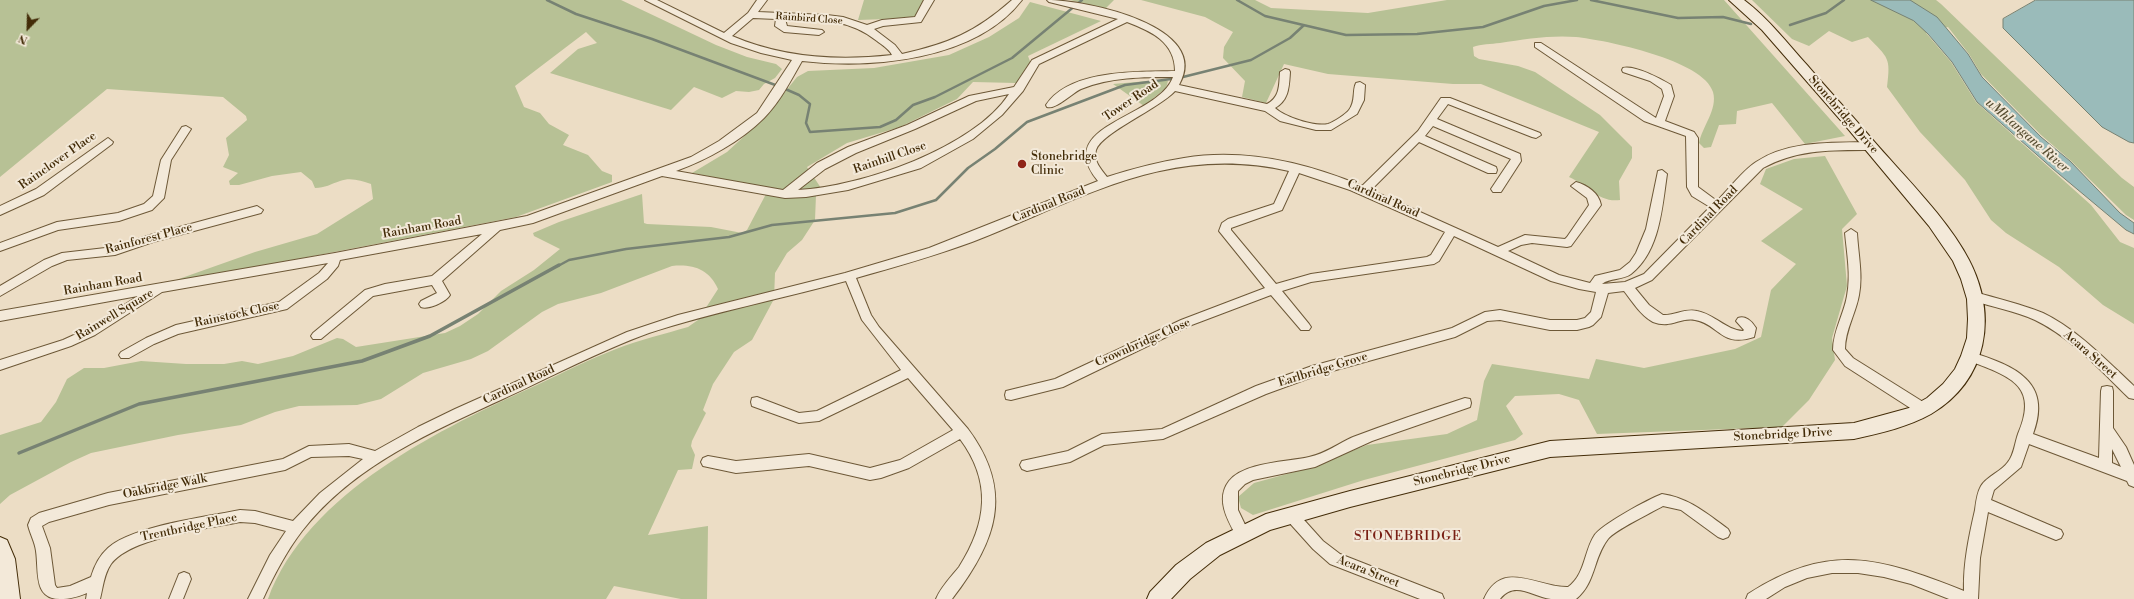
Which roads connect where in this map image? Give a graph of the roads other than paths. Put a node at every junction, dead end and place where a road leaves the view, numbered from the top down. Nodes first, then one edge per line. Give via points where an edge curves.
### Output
1 (650, 0) edge
2 (762, 0) edge
3 (930, 0) edge
4 (1017, 0) edge
5 (1052, 0) edge
6 (1736, 0) edge
7 (751, 15) junction
8 (781, 16) junction
9 (1126, 19) junction
10 (867, 28) junction
11 (819, 32) dead end
12 (726, 36) junction
13 (1538, 45) dead end
14 (898, 57) junction
15 (798, 59) junction
16 (1627, 70) dead end
17 (1285, 72) dead end
18 (1180, 74) junction
19 (1360, 85) dead end
20 (1174, 87) junction
21 (1019, 88) junction
22 (1050, 105) dead end
23 (1268, 108) junction
24 (1431, 121) junction
25 (1659, 123) junction
26 (186, 129) dead end
27 (1536, 135) dead end
28 (1417, 138) junction
29 (108, 142) dead end
30 (1871, 146) junction
31 (1296, 167) junction
32 (1492, 170) dead end
33 (663, 172) junction
34 (1662, 174) dead end
35 (1106, 183) junction
36 (1576, 186) dead end
37 (1497, 189) dead end
38 (1364, 190) junction
39 (785, 194) junction
40 (1718, 207) junction
41 (257, 210) dead end
42 (0, 211) edge
43 (497, 227) junction
44 (1452, 230) junction
45 (1851, 233) dead end
46 (0, 247) edge
47 (1498, 252) junction
48 (335, 257) junction
49 (850, 276) junction
50 (435, 280) junction
51 (1627, 287) junction
52 (162, 288) junction
53 (1274, 288) junction
54 (1599, 289) junction
55 (0, 292) edge
56 (1975, 298) junction
57 (425, 304) dead end
58 (0, 316) edge
59 (1742, 321) dead end
60 (1305, 327) dead end
61 (317, 336) dead end
62 (125, 355) dead end
63 (1972, 357) junction
64 (0, 365) edge
65 (910, 371) junction
66 (2107, 391) dead end
67 (2134, 394) edge
68 (1012, 395) dead end
69 (757, 402) dead end
70 (1465, 403) dead end
71 (1923, 408) junction
72 (961, 432) junction
73 (2107, 432) junction
74 (2024, 436) junction
75 (376, 457) junction
76 (708, 462) dead end
77 (1027, 465) dead end
78 (2105, 467) junction
79 (2133, 480) edge
80 (1983, 503) junction
81 (1291, 515) junction
82 (296, 528) junction
83 (1242, 533) junction
84 (1723, 533) dead end
85 (2056, 534) dead end
86 (0, 546) edge
87 (184, 579) dead end
88 (96, 582) junction
89 (10, 599) edge
90 (93, 599) edge
91 (176, 599) edge
92 (256, 599) edge
93 (943, 599) edge
94 (1157, 599) edge
95 (1437, 599) edge
96 (1491, 599) edge
97 (1752, 599) edge
98 (1966, 599) edge
99 (1971, 599) edge

1 - 12 street
2 - 7 street
3 - 10 street via 918,20 882,23
4 - 14 street via 1004,13 974,33 937,48
5 - 9 street
6 - 30 street, Stonebridge Drive via 1781,43
7 - 8 street, Rainbird Close
7 - 12 street
8 - 10 street, Rainbird Close via 834,19
8 - 11 street via 780,26 784,29
9 - 18 street via 1153,29 1172,43 1180,58
9 - 21 street, Rainhill Close via 1035,62
10 - 14 street, Rainbird Close via 895,51
12 - 15 street via 763,51
13 - 25 street via 1648,119
14 - 15 street via 842,62
15 - 33 street, Rainham Road via 770,104 751,124 695,160
16 - 25 street via 1654,79 1667,87 1669,96
17 - 23 street via 1283,97
18 - 20 street, Tower Road
18 - 22 street via 1145,74 1086,82 1068,91
19 - 23 street via 1359,100 1353,112 1331,127 1292,122 1280,118
20 - 23 street
20 - 35 street, Tower Road via 1161,99 1091,146 1090,160 1093,168
21 - 39 street via 973,98 911,127 852,150 821,166
21 - 39 street, Rainhill Close via 998,113 969,137 917,165 848,186
24 - 27 street via 1445,100
24 - 28 street
24 - 37 street via 1516,158
25 - 40 street via 1690,134 1693,138 1692,187 1696,194
26 - 46 street via 166,160 158,198 148,207 119,217 57,226
28 - 32 street
28 - 38 street
29 - 42 street, Rainclover Place via 40,192
30 - 40 street, Cardinal Road via 1827,147 1772,157 1759,164
30 - 56 street, Stonebridge Drive via 1945,236 1962,261
31 - 35 street, Cardinal Road via 1244,160 1197,159 1142,171
31 - 38 street, Cardinal Road
31 - 53 street via 1278,207 1232,222 1225,229
33 - 39 street, Rainhill Close
33 - 43 street, Rainham Road via 529,220
34 - 54 street via 1644,252 1624,273 1600,280
35 - 49 street, Cardinal Road via 960,242
36 - 47 street via 1590,194 1595,200 1595,205 1571,240 1567,243 1529,237 1519,239
38 - 44 street, Cardinal Road
40 - 51 street, Cardinal Road via 1648,277
41 - 55 street, Rainforest Place via 115,251 66,256 48,263
43 - 48 street, Rainham Road
43 - 50 street
44 - 47 street, Cardinal Road
44 - 53 street, Crownbridge Close via 1435,258 1430,261 1311,278
45 - 71 street via 1854,286 1852,302 1840,336 1839,350 1849,362
47 - 54 street, Cardinal Road via 1555,278
48 - 52 street, Rainham Road
48 - 62 street, Rainstock Close via 334,263 323,276 283,306 176,330
49 - 65 street via 866,317
49 - 75 street, Cardinal Road via 688,317 632,334 444,419
50 - 57 street via 444,295
50 - 61 street via 369,293
51 - 54 street, Cardinal Road
51 - 59 street via 1656,318 1670,321 1696,315 1735,336 1743,337 1750,334 1750,328
52 - 58 street, Rainham Road
52 - 64 street, Rainwell Square via 91,332 67,343
53 - 60 street
53 - 68 street, Crownbridge Close via 1178,326 1058,383
54 - 77 street, Earlbridge Grove via 1597,314 1589,322 1577,326 1550,325 1500,315 1485,317 1455,332 1316,370 1261,390 1163,434 1102,440 1070,456
56 - 63 street, Stonebridge Drive via 1978,318
56 - 67 street, Acara Street via 2008,306 2040,318 2068,334
63 - 71 street, Stonebridge Drive via 1959,377 1943,394
63 - 74 street via 2007,371 2024,385 2032,396 2034,407
65 - 69 street via 819,416 799,418
65 - 72 street
66 - 73 street
70 - 83 street via 1351,444 1322,459 1268,470 1240,480 1231,491 1230,502 1232,514
71 - 81 street, Stonebridge Drive via 1897,420 1854,431 1550,449
72 - 76 street via 878,474 809,460 742,467
72 - 93 street via 986,473 988,508 977,550
73 - 78 street
73 - 79 street via 2121,451
74 - 78 street
74 - 80 street via 2016,463 2004,475 1992,481 1986,490
75 - 82 street, Cardinal Road via 338,484
75 - 88 street, Oakbridge Walk via 349,450 309,452 286,464 108,499 93,506 46,517 36,522 49,590 54,594 61,594
78 - 79 street
80 - 85 street
80 - 99 street via 1972,556
81 - 83 street, Stonebridge Drive
81 - 95 street, Acara Street via 1318,545 1335,559
82 - 88 street, Trentbridge Place via 255,517 240,516 142,537 116,549 101,567
82 - 92 street, Cardinal Road via 270,566
83 - 94 street, Stonebridge Drive via 1202,557
84 - 96 street via 1686,506 1662,500 1604,533 1598,539 1586,575 1572,593 1551,596 1507,584
86 - 89 street via 5,559
87 - 91 street
88 - 90 street, Trentbridge Place
97 - 98 street via 1789,576 1821,567 1850,565 1906,576

